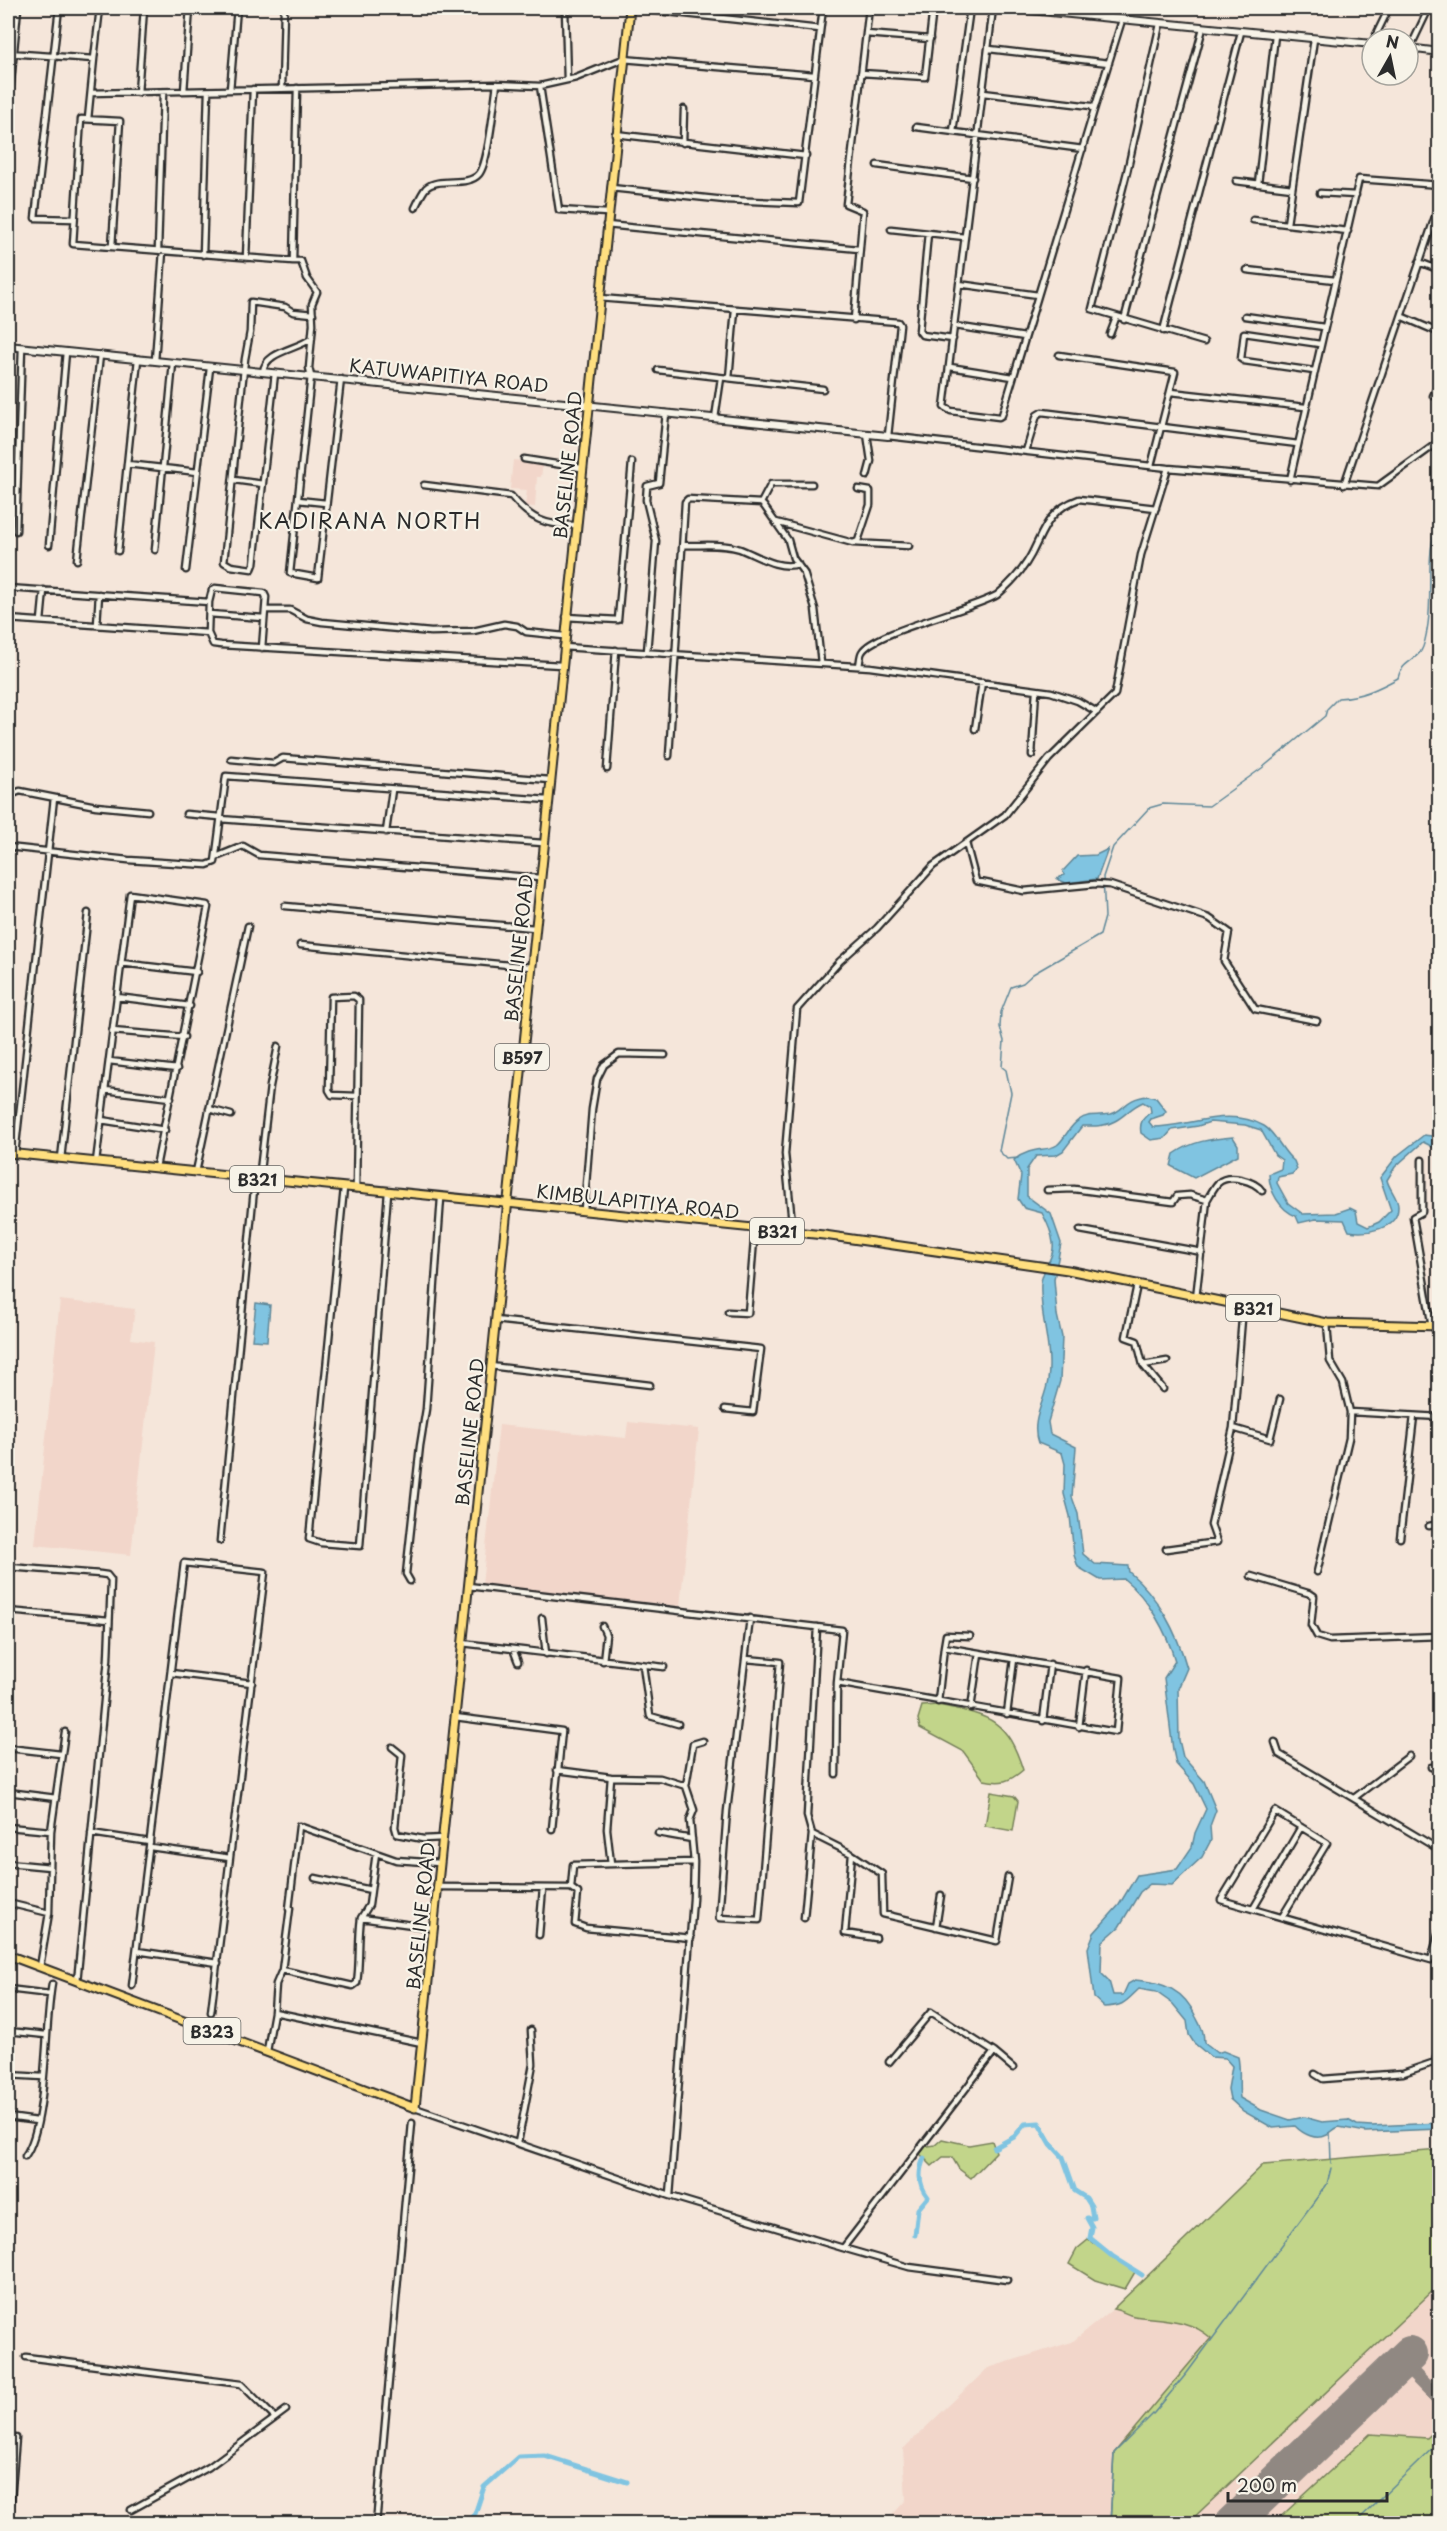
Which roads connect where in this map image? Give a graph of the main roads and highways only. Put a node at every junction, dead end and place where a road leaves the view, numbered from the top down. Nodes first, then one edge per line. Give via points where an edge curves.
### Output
1 (630, 8) edge
2 (11, 1154) edge
3 (507, 1204) junction
4 (1436, 1327) edge
5 (8, 1955) edge
6 (415, 2108) joint

1 - 3 main road, BASELINE ROAD / B597
2 - 3 main road, KIMBULAPITIYA ROAD / B321
3 - 4 main road, KIMBULAPITIYA ROAD / B321 via 794,1232 1068,1270 1328,1323
3 - 6 main road, BASELINE ROAD / B597
5 - 6 main road, B323

